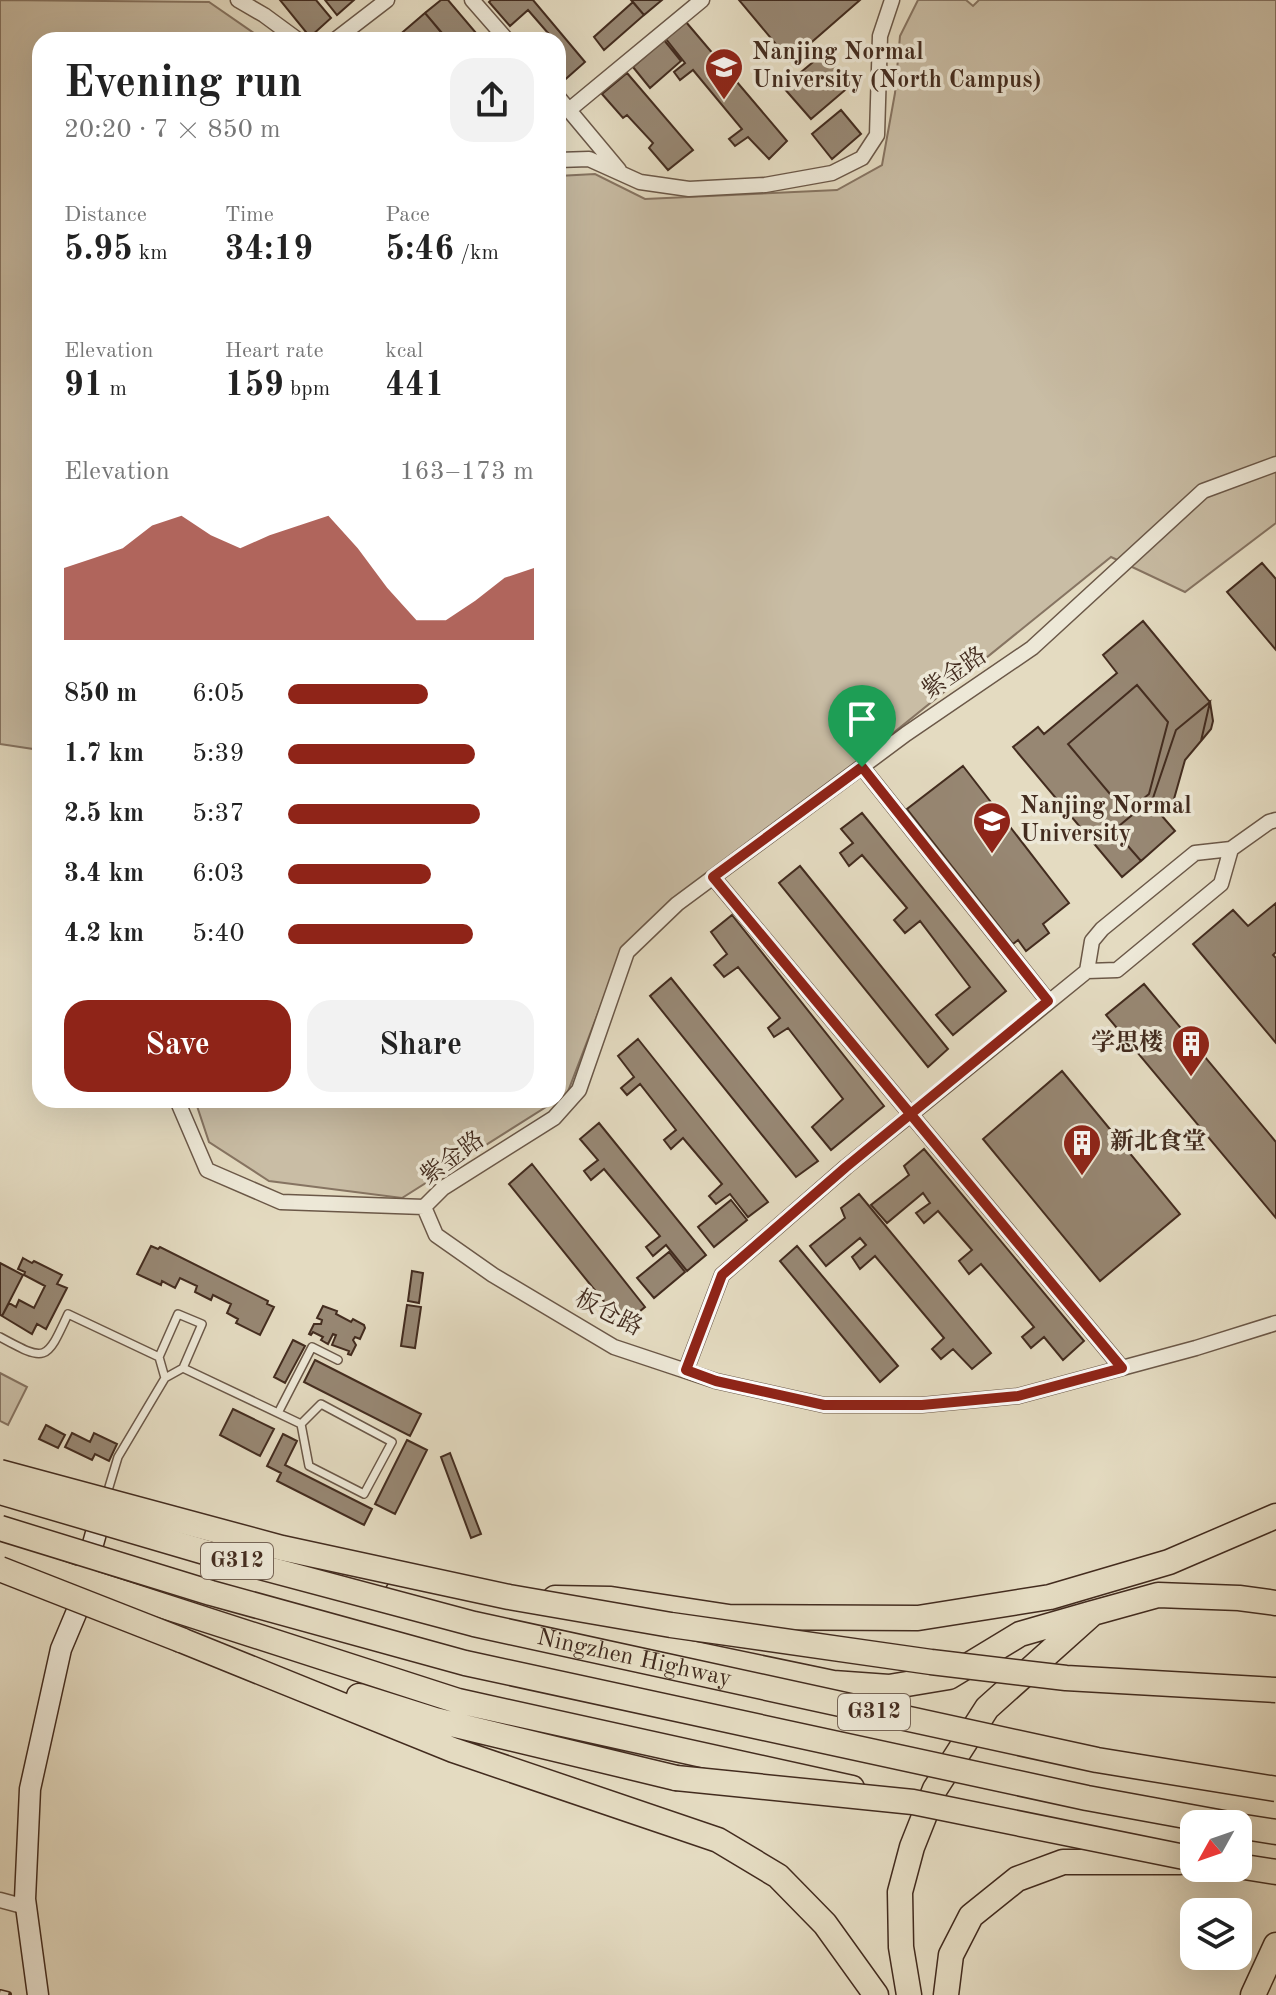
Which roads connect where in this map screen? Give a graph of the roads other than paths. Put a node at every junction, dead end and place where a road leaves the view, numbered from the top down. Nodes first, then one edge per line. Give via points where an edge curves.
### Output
1 (238, 0) edge
2 (387, 0) edge
3 (472, 0) edge
4 (702, 0) edge
5 (892, 0) edge
6 (287, 32) edge
7 (345, 32) edge
8 (500, 32) edge
9 (566, 106) edge
10 (569, 110) junction
11 (566, 160) edge
12 (625, 175) junction
13 (1276, 464) edge
14 (862, 767) junction
15 (1276, 820) edge
16 (1231, 849) junction
17 (713, 877) junction
18 (1087, 971) junction
19 (1048, 1001) junction
20 (566, 1105) edge
21 (180, 1108) edge
22 (563, 1108) edge
23 (910, 1115) junction
24 (424, 1207) junction
25 (1276, 1323) edge
26 (0, 1337) edge
27 (159, 1357) junction
28 (338, 1360) dead end
29 (183, 1368) junction
30 (1122, 1368) junction
31 (686, 1370) junction
32 (165, 1378) junction
33 (278, 1413) junction
34 (301, 1424) junction
35 (0, 1472) edge
36 (0, 1482) edge
37 (0, 1492) edge
38 (101, 1515) junction
39 (1276, 1516) edge
40 (0, 1528) edge
41 (0, 1551) edge
42 (0, 1569) edge
43 (83, 1580) junction
44 (509, 1597) junction
45 (1276, 1603) edge
46 (1093, 1613) junction
47 (181, 1640) junction
48 (1276, 1690) edge
49 (1276, 1789) edge
50 (913, 1802) junction
51 (1180, 1815) edge
52 (1252, 1828) edge
53 (1276, 1832) edge
54 (1180, 1857) edge
55 (1180, 1860) edge
56 (1252, 1868) edge
57 (1276, 1872) edge
58 (0, 1900) edge
59 (26, 1907) junction
60 (1276, 1945) edge
61 (38, 1995) edge
62 (876, 1995) edge
63 (909, 1995) edge
64 (946, 1995) edge
65 (1253, 1995) edge

1 - 6 street
2 - 7 street
3 - 8 street
4 - 10 street
5 - 12 street via 880,36 877,135 862,158 832,173 765,185 689,189
9 - 10 street
10 - 12 street
11 - 12 street via 589,159
13 - 14 street, 紫金路 via 1203,491 1032,648
14 - 17 street, 紫金路
14 - 19 street
15 - 16 street
16 - 18 street via 1221,884 1117,970
16 - 18 street via 1195,853 1102,929 1092,941
17 - 20 street, 紫金路 via 627,952 579,1090
17 - 23 street
18 - 19 street
19 - 23 street
21 - 24 street via 207,1170 281,1202
22 - 24 street, 紫金路 via 443,1188
23 - 30 street
23 - 31 street via 722,1275
24 - 31 street, 板仓路 via 436,1235 493,1275 614,1347
25 - 30 street, 板仓路
26 - 27 lane via 41,1354 54,1345 68,1314
27 - 29 lane via 178,1314 202,1324
27 - 32 lane
28 - 33 lane via 312,1347
29 - 32 lane
29 - 33 lane
30 - 31 street, 板仓路 via 1018,1396 922,1405 824,1405
32 - 38 lane via 118,1457
33 - 34 lane
34 - 34 lane via 309,1466 364,1494 392,1442 321,1404
35 - 44 highway, bridge via 282,1548
36 - 38 main road
37 - 49 highway, Ningzhen Highway / G312, bridge via 474,1624 1097,1760
38 - 43 street
38 - 46 highway via 412,1596 833,1683 889,1687 949,1677 1020,1634
39 - 44 highway, bridge via 1169,1562 1065,1592 918,1618 729,1617 611,1599
40 - 51 highway, Ningzhen Highway / G312, bridge via 465,1663
41 - 43 main road
42 - 47 highway, bridge
43 - 50 highway, bridge via 458,1701
43 - 59 street via 61,1649 30,1789
44 - 48 highway, bridge via 931,1662 1066,1678
45 - 46 highway via 1158,1595
46 - 63 highway, bridge via 987,1708 935,1789 900,1892
47 - 50 highway, bridge via 435,1720 676,1778
47 - 62 highway via 453,1750 718,1840 778,1876 825,1924
50 - 54 highway, bridge
52 - 53 highway
55 - 64 highway via 1063,1862 1017,1879 971,1916 951,1955
56 - 57 highway
58 - 59 street
59 - 61 street
60 - 65 highway

